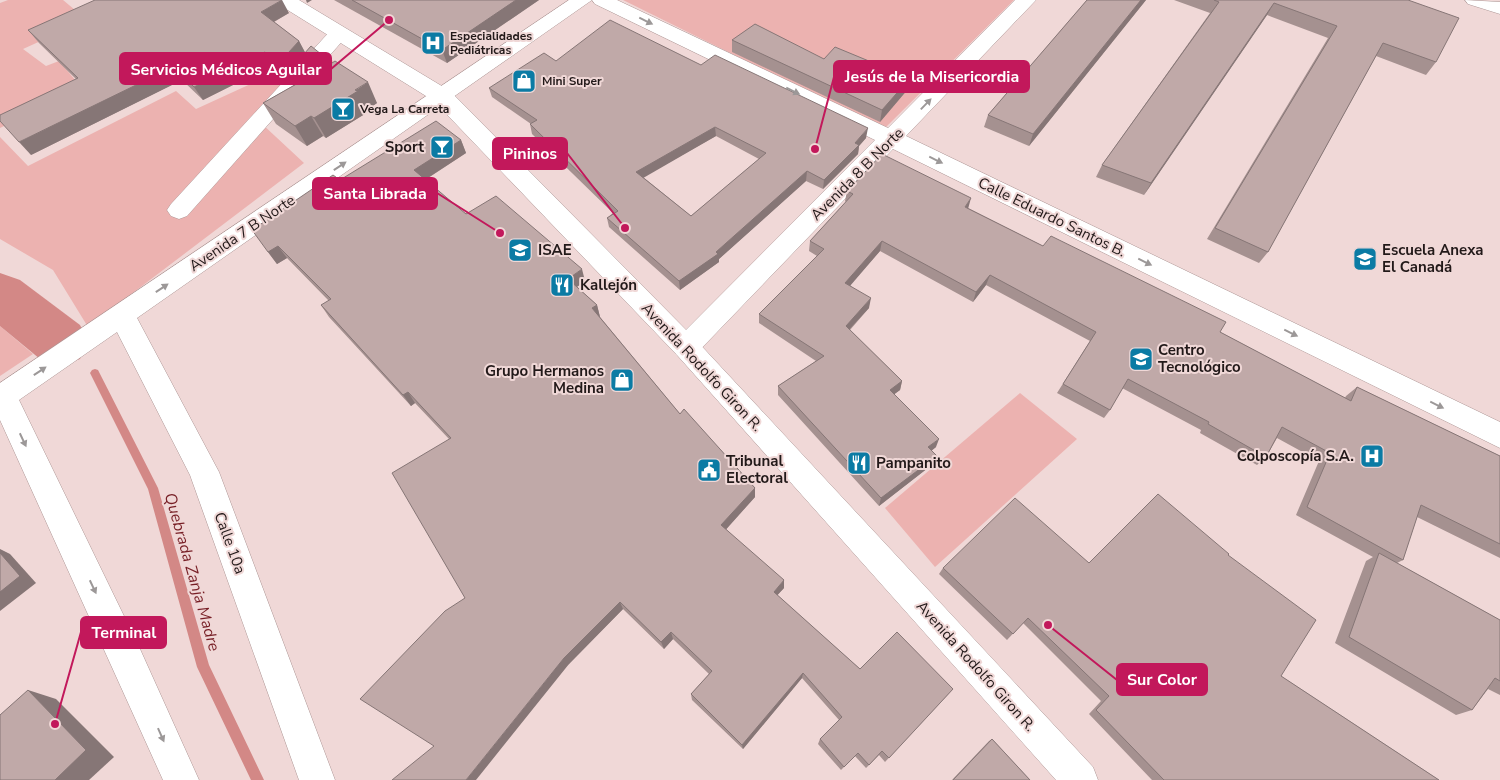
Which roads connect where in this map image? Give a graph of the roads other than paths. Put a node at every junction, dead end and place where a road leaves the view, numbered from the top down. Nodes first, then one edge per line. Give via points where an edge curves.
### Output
1 (285, 0) edge
2 (582, 0) edge
3 (602, 0) edge
4 (1026, 0) edge
5 (1475, 0) edge
6 (1500, 8) edge
7 (339, 32) junction
8 (442, 96) junction
9 (892, 139) junction
10 (179, 210) dead end
11 (122, 315) junction
12 (686, 347) junction
13 (1, 397) edge
14 (1500, 436) edge
15 (181, 780) edge
16 (317, 780) edge
17 (1080, 780) edge

1 - 7 street, Avenida Rodolfo Giron R.
2 - 8 street, Avenida 7 B Norte
3 -> 9 street, Calle Eduardo Santos B.
9 -> 4 street, Avenida 8 B Norte
5 - 6 street
7 - 8 street, Avenida Rodolfo Giron R.
7 - 10 street
11 -> 8 street, Avenida 7 B Norte
8 - 12 street, Avenida Rodolfo Giron R.
9 - 12 street, Avenida 8 B Norte
9 -> 14 street, Calle Eduardo Santos B.
13 -> 11 street, Avenida 7 B Norte
11 - 16 street, Calle 10a via 204,472
12 - 17 street, Avenida Rodolfo Giron R.
13 -> 15 street via 128,661

